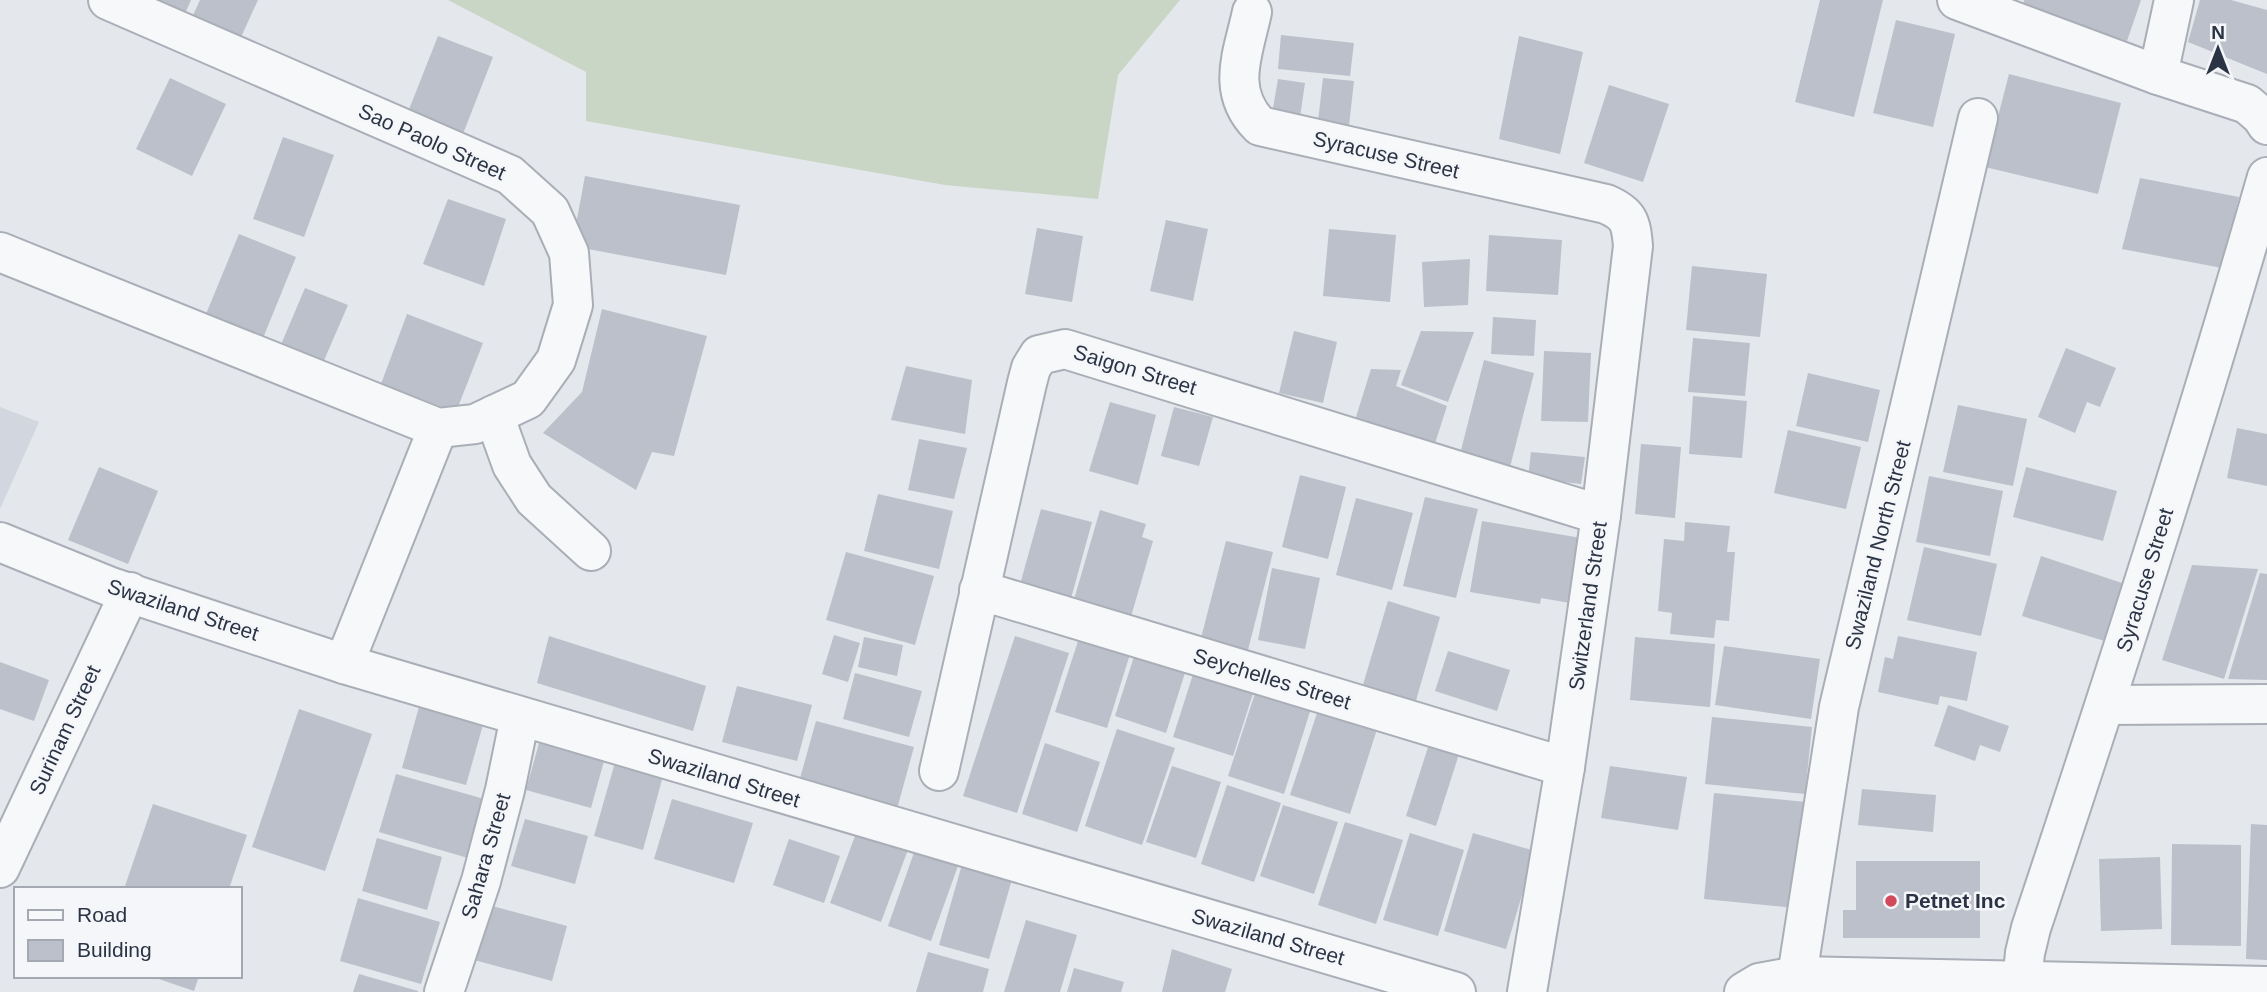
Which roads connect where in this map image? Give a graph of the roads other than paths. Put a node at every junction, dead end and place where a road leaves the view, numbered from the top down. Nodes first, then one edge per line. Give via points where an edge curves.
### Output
1 (108, 0) edge
2 (1957, 0) edge
3 (2174, 0) edge
4 (1252, 12) dead end
5 (2158, 75) junction
6 (1978, 118) dead end
7 (2267, 125) edge
8 (2267, 177) edge
9 (1628, 218) joint
10 (0, 252) edge
11 (494, 415) junction
12 (438, 428) junction
13 (1601, 515) junction
14 (0, 542) edge
15 (591, 551) dead end
16 (979, 590) junction
17 (130, 592) junction
18 (344, 664) junction
19 (2267, 704) edge
20 (2105, 705) junction
21 (520, 717) junction
22 (1565, 767) junction
23 (939, 771) dead end
24 (0, 868) edge
25 (1797, 976) junction
26 (2267, 986) edge
27 (2021, 987) edge
28 (444, 992) edge
29 (1456, 992) edge
30 (1527, 992) edge
31 (1744, 992) edge

1 - 11 street, Sao Paolo Street via 510,175 550,211 569,253 573,305 556,360 528,399
2 - 5 street
3 - 5 street
4 - 9 street, Syracuse Street via 1239,78 1248,114 1261,126 1606,204
5 - 7 street via 2247,104
6 - 25 street, Swaziland North Street via 1839,708
8 - 20 street, Syracuse Street
9 - 13 street, Switzerland Street via 1633,246
10 - 12 street, Sao Paolo Street
11 - 12 street, Sao Paolo Street via 475,424
11 - 15 street via 512,465 534,499
12 - 18 street
13 - 16 street, Saigon Street via 1065,349 1051,350 1039,355 1031,368
13 - 22 street, Switzerland Street
14 - 17 street, Swaziland Street
16 - 22 street, Seychelles Street
16 - 23 street, Saigon Street
17 - 18 street, Swaziland Street
17 - 24 street, Surinam Street
18 - 21 street, Swaziland Street
19 - 20 street
20 - 27 street, Syracuse Street via 2031,928
21 - 28 street, Sahara Street via 481,881
21 - 29 street, Swaziland Street
22 - 30 street, Switzerland Street
25 - 27 street
25 - 31 street
26 - 27 street

